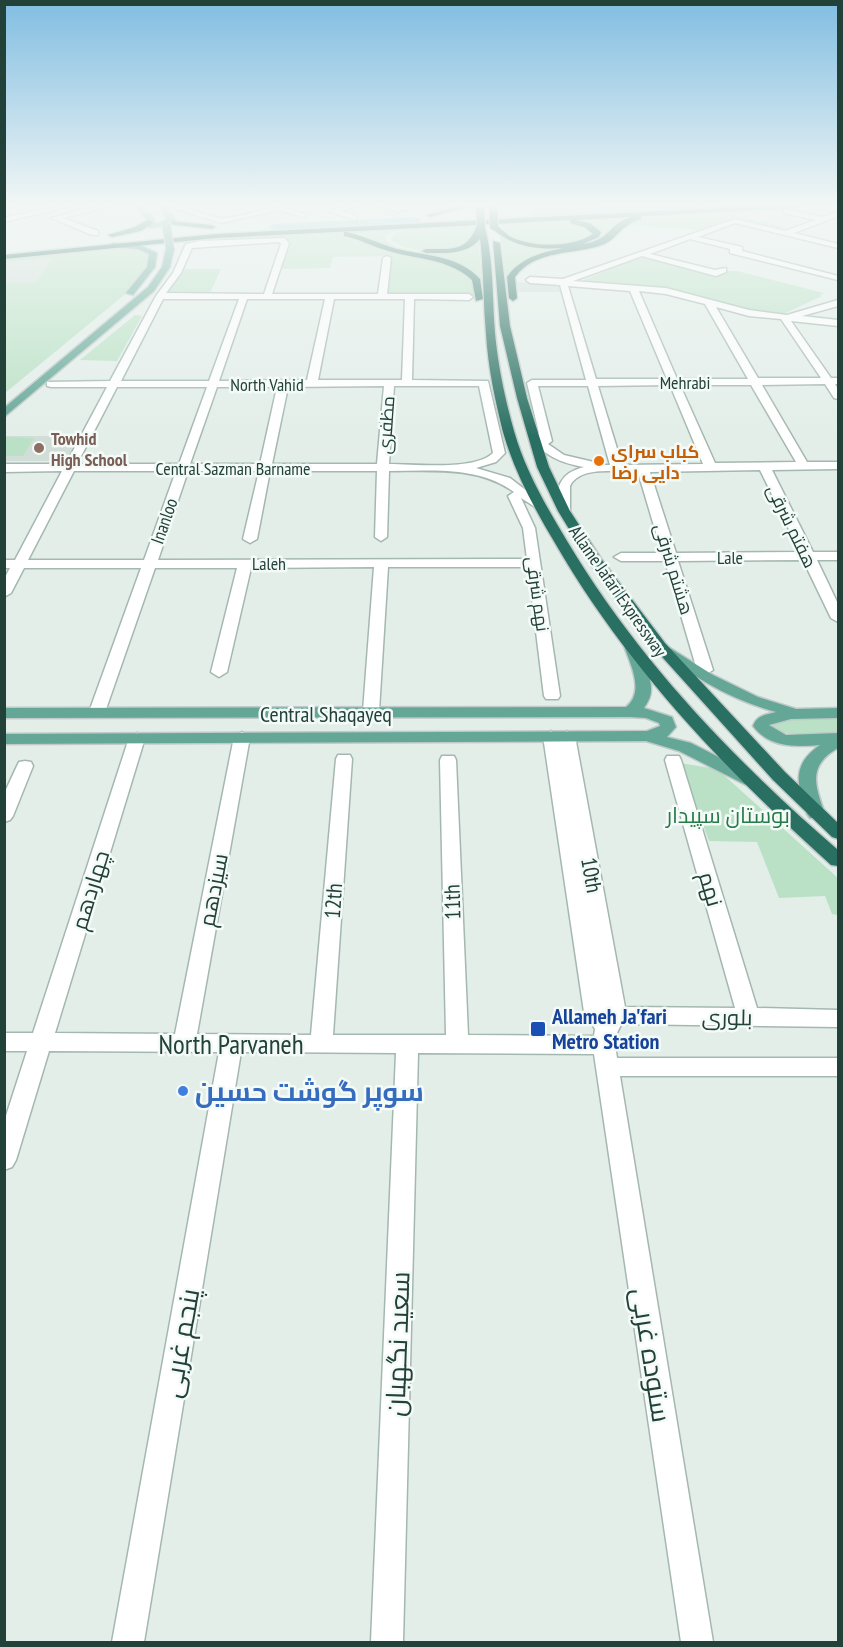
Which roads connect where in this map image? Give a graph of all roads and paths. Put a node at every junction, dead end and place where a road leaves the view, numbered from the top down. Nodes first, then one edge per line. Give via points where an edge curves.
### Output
1 (563, 282) edge
2 (138, 283) edge
3 (147, 283) edge
4 (156, 283) edge
5 (170, 283) edge
6 (272, 283) edge
7 (384, 283) edge
8 (477, 283) edge
9 (485, 283) edge
10 (494, 283) edge
11 (511, 283) edge
12 (573, 283) edge
13 (633, 288) junction
14 (160, 296) junction
15 (125, 297) dead end
16 (244, 297) junction
17 (267, 297) junction
18 (330, 297) junction
19 (382, 297) junction
20 (410, 297) junction
21 (470, 297) dead end
22 (709, 303) junction
23 (836, 306) edge
24 (785, 318) junction
25 (838, 323) edge
26 (91, 327) dead end
27 (79, 339) junction
28 (492, 347) junction
29 (517, 372) junction
30 (833, 381) edge
31 (591, 382) junction
32 (674, 382) junction
33 (755, 382) junction
34 (312, 383) junction
35 (389, 383) junction
36 (407, 383) junction
37 (51, 384) dead end
38 (114, 384) junction
39 (213, 384) junction
40 (283, 384) junction
41 (838, 396) edge
42 (4, 399) edge
43 (4, 414) edge
44 (531, 431) junction
45 (546, 441) dead end
46 (764, 465) junction
47 (803, 465) junction
48 (838, 465) edge
49 (616, 466) junction
50 (710, 466) junction
51 (461, 467) junction
52 (4, 468) edge
53 (69, 468) junction
54 (183, 468) junction
55 (264, 468) junction
56 (383, 468) junction
57 (643, 468) junction
58 (514, 496) dead end
59 (540, 506) junction
60 (564, 511) junction
61 (381, 537) dead end
62 (250, 539) dead end
63 (807, 556) junction
64 (838, 556) edge
65 (621, 557) dead end
66 (671, 557) junction
67 (534, 562) junction
68 (245, 563) junction
69 (4, 564) edge
70 (19, 564) junction
71 (149, 564) junction
72 (381, 564) junction
73 (4, 593) edge
74 (838, 618) edge
75 (630, 643) junction
76 (660, 646) junction
77 (705, 670) dead end
78 (219, 672) dead end
79 (552, 696) dead end
80 (371, 711) junction
81 (97, 712) junction
82 (630, 712) junction
83 (4, 713) edge
84 (796, 713) junction
85 (838, 713) edge
86 (559, 736) junction
87 (647, 736) junction
88 (242, 737) junction
89 (137, 738) junction
90 (4, 739) edge
91 (838, 740) edge
92 (344, 759) dead end
93 (448, 760) dead end
94 (673, 760) dead end
95 (25, 766) dead end
96 (754, 782) junction
97 (816, 814) junction
98 (4, 816) edge
99 (838, 833) edge
100 (832, 855) edge
101 (838, 867) edge
102 (749, 1018) junction
103 (838, 1018) edge
104 (606, 1033) junction
105 (4, 1042) edge
106 (43, 1042) junction
107 (184, 1043) junction
108 (232, 1043) junction
109 (321, 1044) junction
110 (407, 1044) junction
111 (457, 1045) junction
112 (838, 1067) edge
113 (4, 1160) edge
114 (128, 1642) edge
115 (387, 1642) edge
116 (697, 1642) edge

1 - 31 street
2 - 15 main road
3 - 27 main road
4 - 43 main road
5 - 14 street
6 - 17 street
7 - 19 street
8 - 28 highway via 481,316
9 - 28 highway, Allame Jafari Expressway
10 - 29 highway, Allame Jafari Expressway
11 - 29 highway
12 - 13 street
13 - 22 street via 666,291
13 - 32 street
14 - 16 street
14 - 38 street
16 - 17 street
16 - 39 street, Inanloo
17 - 18 street
18 - 19 street
18 - 34 street
19 - 20 street
20 - 21 street
20 - 36 street
22 - 24 street
22 - 33 street
23 - 24 street
24 - 25 street
24 - 30 street
26 - 27 main road
27 - 42 main road
28 - 59 highway, Allame Jafari Expressway via 510,434
29 - 44 highway, Allame Jafari Expressway
30 - 33 street, Mehrabi
30 - 41 street
31 - 32 street, Mehrabi
31 - 45 street, Mehrabi via 532,383
31 - 49 street
32 - 33 street, Mehrabi
32 - 50 street
33 - 47 street
34 - 35 street, North Vahid
34 - 40 street, North Vahid
35 - 36 street, North Vahid
35 - 56 street, مظفری
36 - 51 street, North Vahid via 484,383 499,453 489,461
37 - 38 street, North Vahid
38 - 39 street, North Vahid
38 - 53 street
39 - 40 street, North Vahid
39 - 54 street, Inanloo
40 - 55 street
44 - 49 street via 542,447 561,460
44 - 60 highway, Allame Jafari Expressway
46 - 47 street
46 - 50 street
46 - 63 street, هفتم شرقی
47 - 48 street
49 - 50 street
50 - 57 street
51 - 56 street, Central Sazman Barname
51 - 59 street via 506,481
52 - 53 street, Central Sazman Barname
53 - 54 street, Central Sazman Barname
53 - 70 street
54 - 55 street, Central Sazman Barname
54 - 71 street, Inanloo
55 - 56 street, Central Sazman Barname
55 - 62 street
56 - 61 street, مظفری
57 - 60 street via 593,469 571,475 561,491
57 - 66 street, هشتم شرقی
58 - 67 street, نهم شرقی via 529,528
59 - 75 highway, Allame Jafari Expressway via 570,560
60 - 76 highway, Allame Jafari Expressway via 596,562
63 - 64 street, Lale
63 - 66 street, Lale
63 - 74 street, هفتم شرقی
65 - 66 street, Lale
66 - 77 street, هشتم شرقی
67 - 72 street, Laleh
67 - 79 street, نهم شرقی
68 - 71 street, Laleh
68 - 72 street, Laleh
68 - 78 street
69 - 70 street, Laleh
70 - 71 street, Laleh
70 - 73 street
71 - 81 street, Inanloo
72 - 80 street
75 - 82 main road via 644,693 642,701
75 - 96 highway, Allame Jafari Expressway via 666,689
76 - 84 main road via 734,694
76 - 97 highway, Allame Jafari Expressway
80 - 81 main road, Central Shaqayeq
80 - 82 main road, Central Shaqayeq
81 - 83 main road, Central Shaqayeq
82 - 87 main road, Central Shaqayeq via 666,720 668,727 662,734
84 - 85 main road
84 - 91 main road via 763,721 761,726 774,739
86 - 87 main road, Central Shaqayeq
86 - 88 main road, Central Shaqayeq
86 - 104 street, 10th
87 - 96 main road, Central Shaqayeq via 685,747
88 - 89 main road, Central Shaqayeq
88 - 107 street, سیزدهم
89 - 90 main road, Central Shaqayeq
89 - 106 street, چهاردهم
91 - 97 main road via 814,755 807,767 806,781
92 - 109 street, 12th
93 - 111 street, 11th
94 - 102 street, نهم
95 - 98 street
96 - 100 highway, Allame Jafari Expressway
97 - 99 highway, Allame Jafari Expressway
100 - 101 highway, Allame Jafari Expressway
102 - 103 street, بلوری
102 - 104 street, بلوری
104 - 111 street, بلوری
104 - 112 street
104 - 116 street, ستوده غربی
105 - 106 street, North Parvaneh
106 - 107 street, North Parvaneh
106 - 113 street, چهاردهم
107 - 108 street, North Parvaneh
108 - 109 street, North Parvaneh
108 - 114 street, پنجم غربی
109 - 110 street, North Parvaneh
110 - 111 street, North Parvaneh
110 - 115 street, سعید نگهبان

